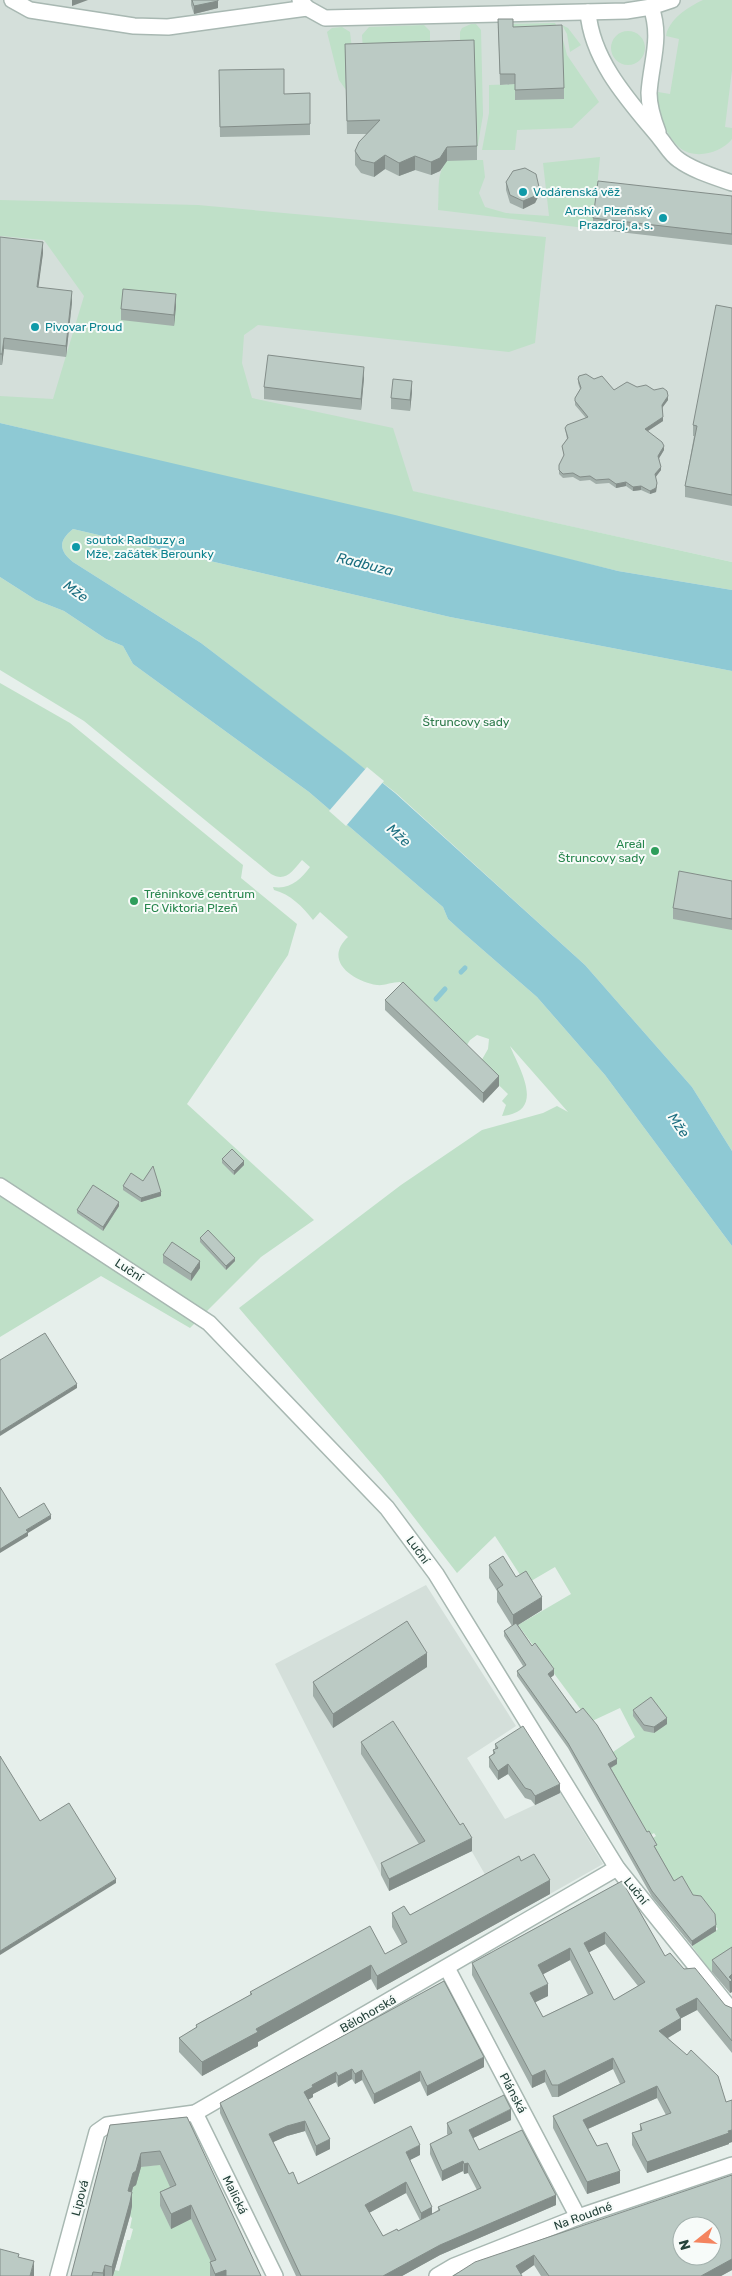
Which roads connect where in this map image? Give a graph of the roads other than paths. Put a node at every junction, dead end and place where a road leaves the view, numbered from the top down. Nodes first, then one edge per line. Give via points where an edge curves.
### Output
1 (12, 0) edge
2 (672, 0) edge
3 (303, 4) edge
4 (651, 8) junction
5 (588, 12) junction
6 (660, 138) junction
7 (732, 183) edge
8 (0, 1186) edge
9 (617, 1868) junction
10 (447, 1968) junction
11 (732, 2011) edge
12 (195, 2113) junction
13 (107, 2125) joint
14 (732, 2165) edge
15 (578, 2217) junction
16 (58, 2276) edge
17 (275, 2276) edge
18 (438, 2276) edge

1 - 3 street via 30,10 134,26 168,26
2 - 4 street
3 - 5 street via 325,18
4 - 5 street
4 - 6 street via 657,32 649,94
5 - 6 street via 591,36 602,61
6 - 7 street via 679,160
8 - 9 street, Luční via 209,1323 388,1508 436,1574
9 - 10 street, Bělohorská
9 - 11 street, Luční
10 - 12 street, Bělohorská
10 - 15 street, Plánská
12 - 13 street, Bělohorská
12 - 17 street, Malická
13 - 16 street, Lipová via 97,2132
14 - 15 street, Na Roudné
15 - 18 street, Na Roudné via 454,2266

